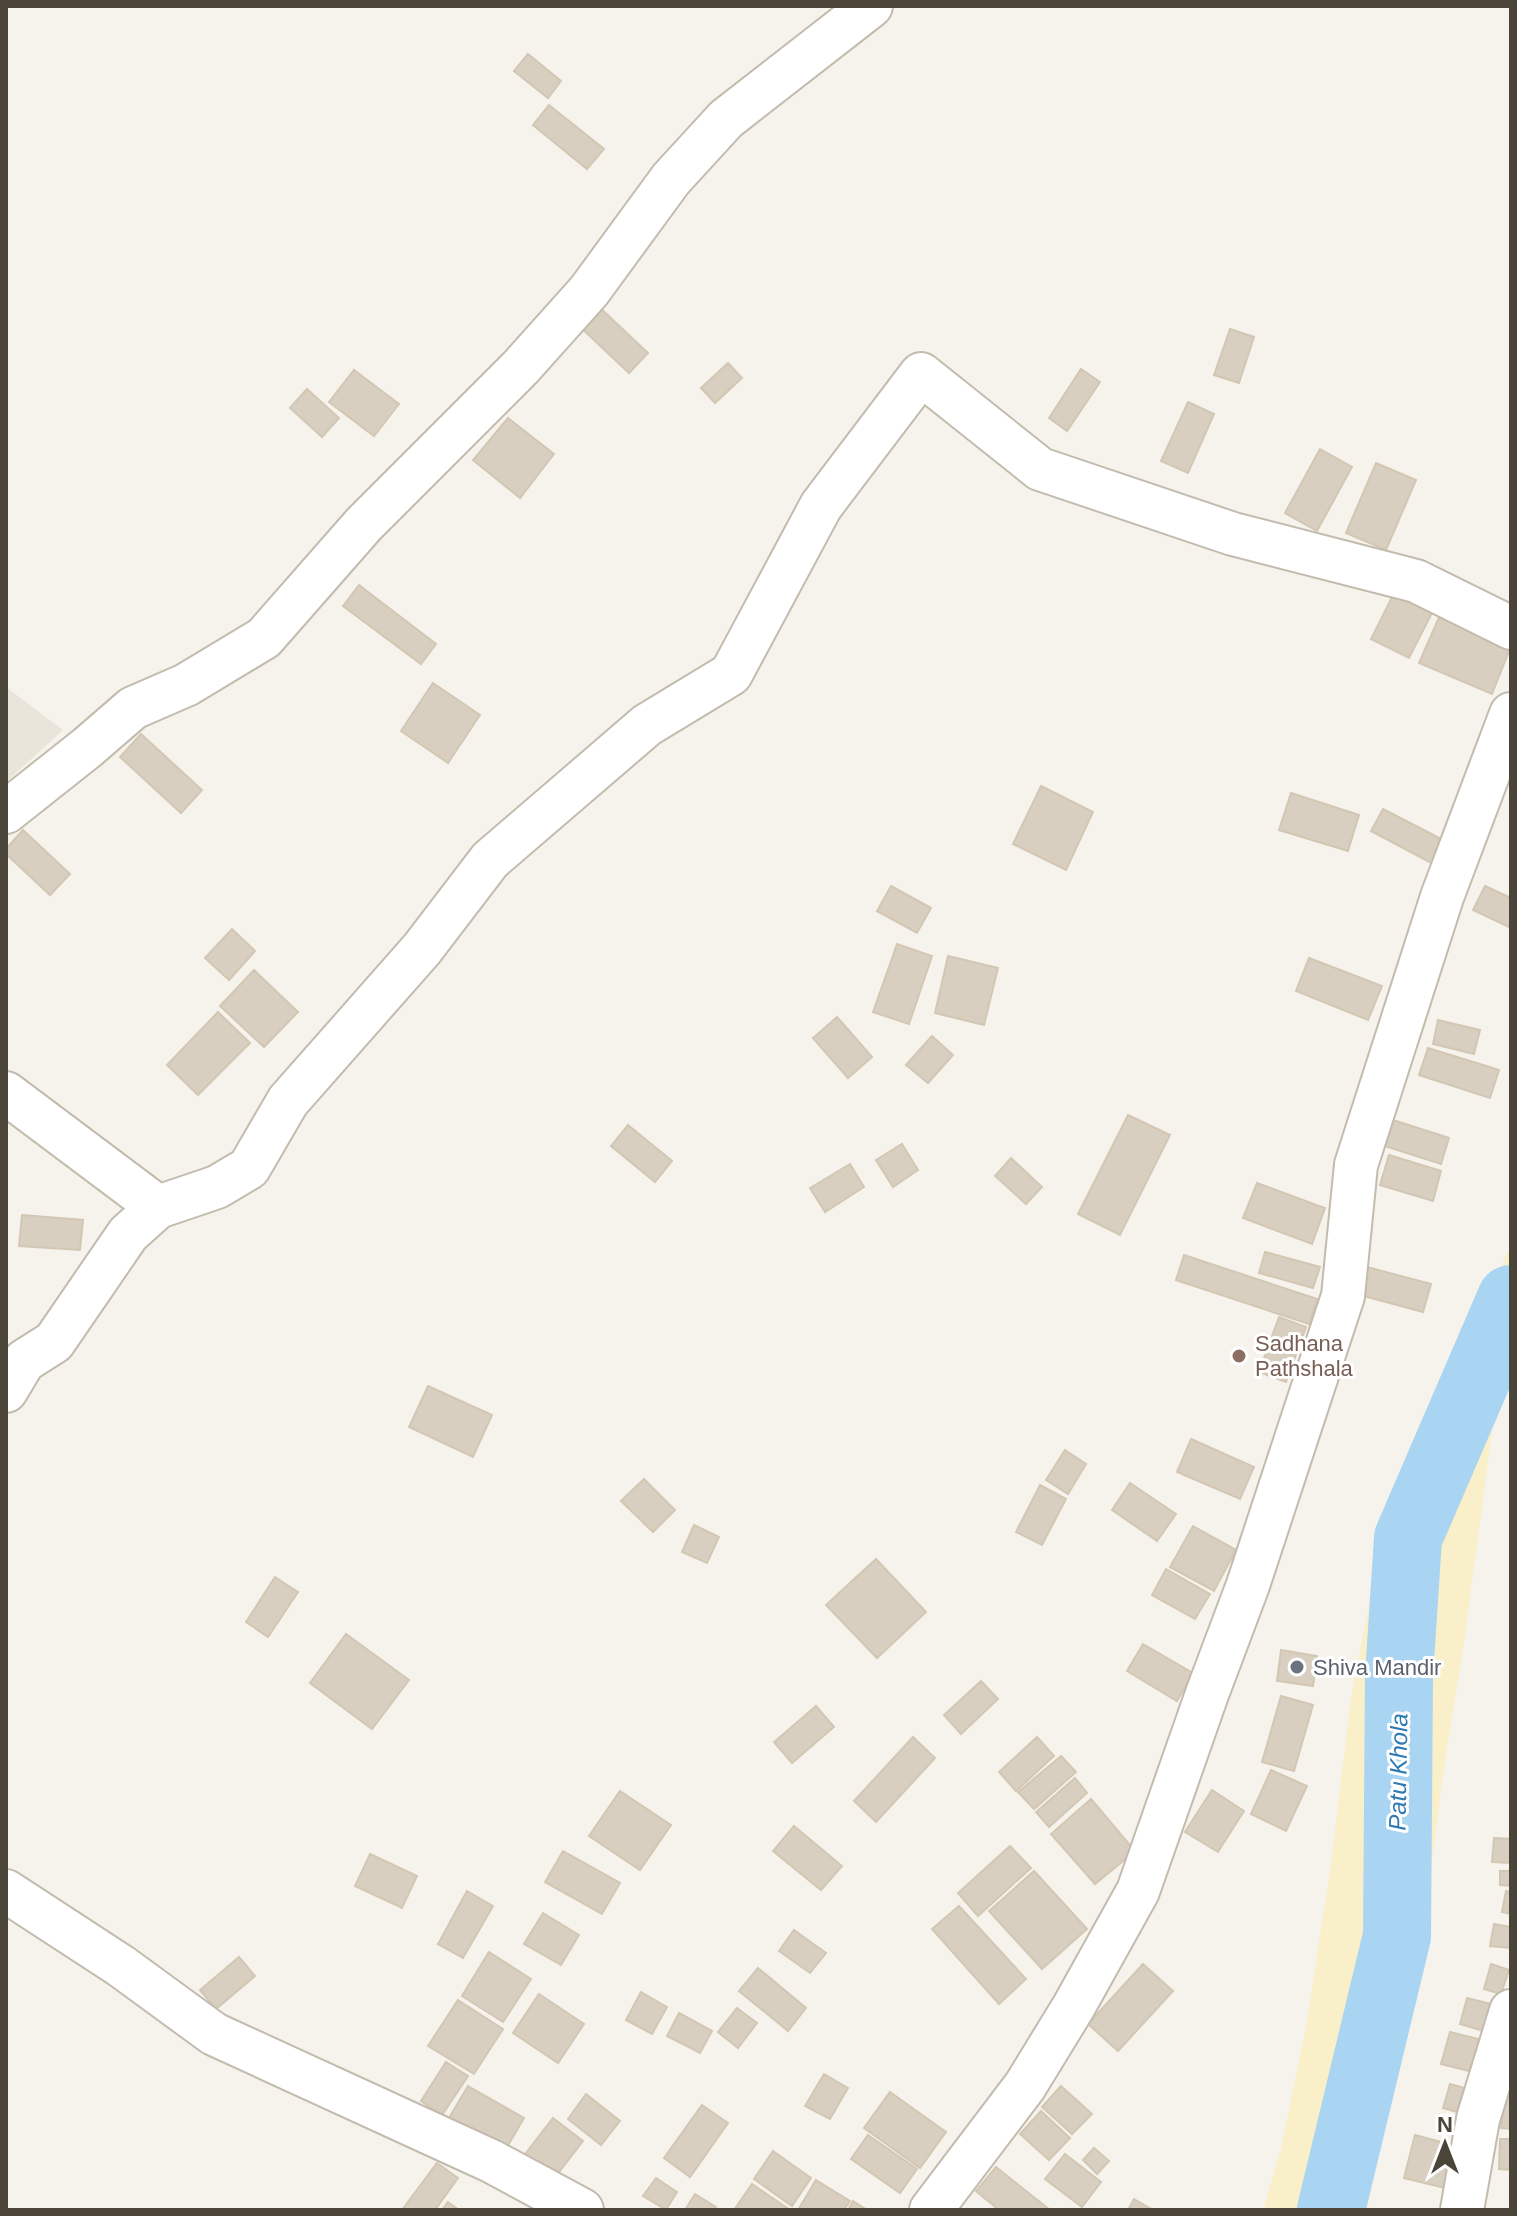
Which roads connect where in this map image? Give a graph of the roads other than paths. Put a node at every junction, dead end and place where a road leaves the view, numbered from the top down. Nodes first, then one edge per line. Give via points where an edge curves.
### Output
1 (871, 6) edge
2 (1511, 628) edge
3 (1511, 714) edge
4 (6, 812) edge
5 (6, 1093) edge
6 (158, 1207) junction
7 (6, 1391) edge
8 (6, 1891) edge
9 (1511, 2011) edge
10 (582, 2210) edge
11 (931, 2210) edge
12 (1462, 2210) edge

1 - 4 street via 726,119 671,179 589,291 364,524 264,638 186,685 133,708
2 - 6 street via 1416,581 1233,534 1040,469 921,374 821,506 731,674 647,725 490,860 422,949 288,1101 249,1168 217,1187
3 - 11 street via 1442,897 1356,1165 1343,1296 1248,1585 1138,1891 1025,2086
5 - 6 street
6 - 7 street via 128,1234 54,1342 24,1361
8 - 10 street via 214,2034 491,2161
9 - 12 street via 1478,2119

